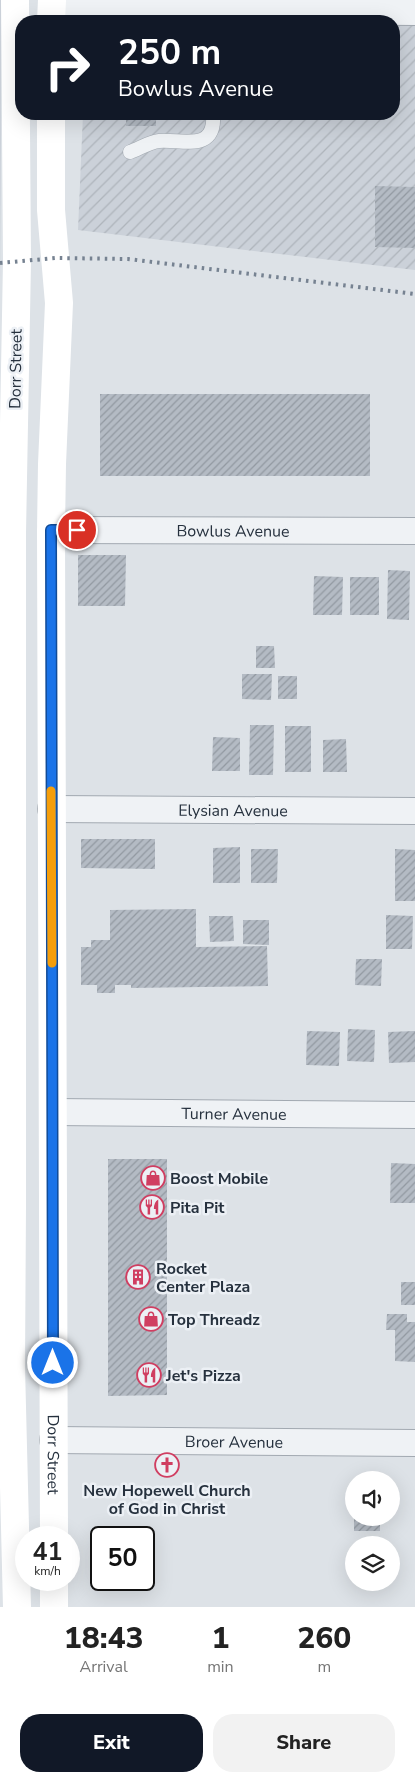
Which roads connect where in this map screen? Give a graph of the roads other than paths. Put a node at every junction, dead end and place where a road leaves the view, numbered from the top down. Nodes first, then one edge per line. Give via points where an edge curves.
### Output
1 (15, 0) edge
2 (139, 4) edge
3 (52, 10) edge
4 (415, 12) edge
5 (0, 39) edge
6 (15, 71) joint
7 (16, 120) edge
8 (51, 120) edge
9 (213, 120) edge
10 (130, 152) dead end
11 (51, 530) junction
12 (415, 531) edge
13 (51, 809) junction
14 (415, 811) edge
15 (12, 873) junction
16 (53, 1112) junction
17 (415, 1115) edge
18 (12, 1426) junction
19 (53, 1440) junction
20 (415, 1443) edge
21 (0, 1495) edge
22 (54, 1526) edge
23 (54, 1591) edge
24 (17, 1607) edge
25 (54, 1607) edge

1 - 6 main road, Dorr Street
2 - 3 street
2 - 4 street
5 - 6 main road
7 - 15 main road, Dorr Street
8 - 11 main road, Dorr Street via 51,210 59,303
9 - 10 lane via 211,131 202,140 158,141
11 - 12 street, Bowlus Avenue
11 - 13 main road, Dorr Street
13 - 14 street, Elysian Avenue
13 - 16 main road, Dorr Street
15 - 16 main road via 30,874 35,880 39,980
15 - 18 main road, Dorr Street
16 - 17 street, Turner Avenue
16 - 19 main road, Dorr Street
18 - 21 street
18 - 24 main road, Dorr Street
19 - 20 street, Broer Avenue
19 - 22 main road, Dorr Street
23 - 25 main road

